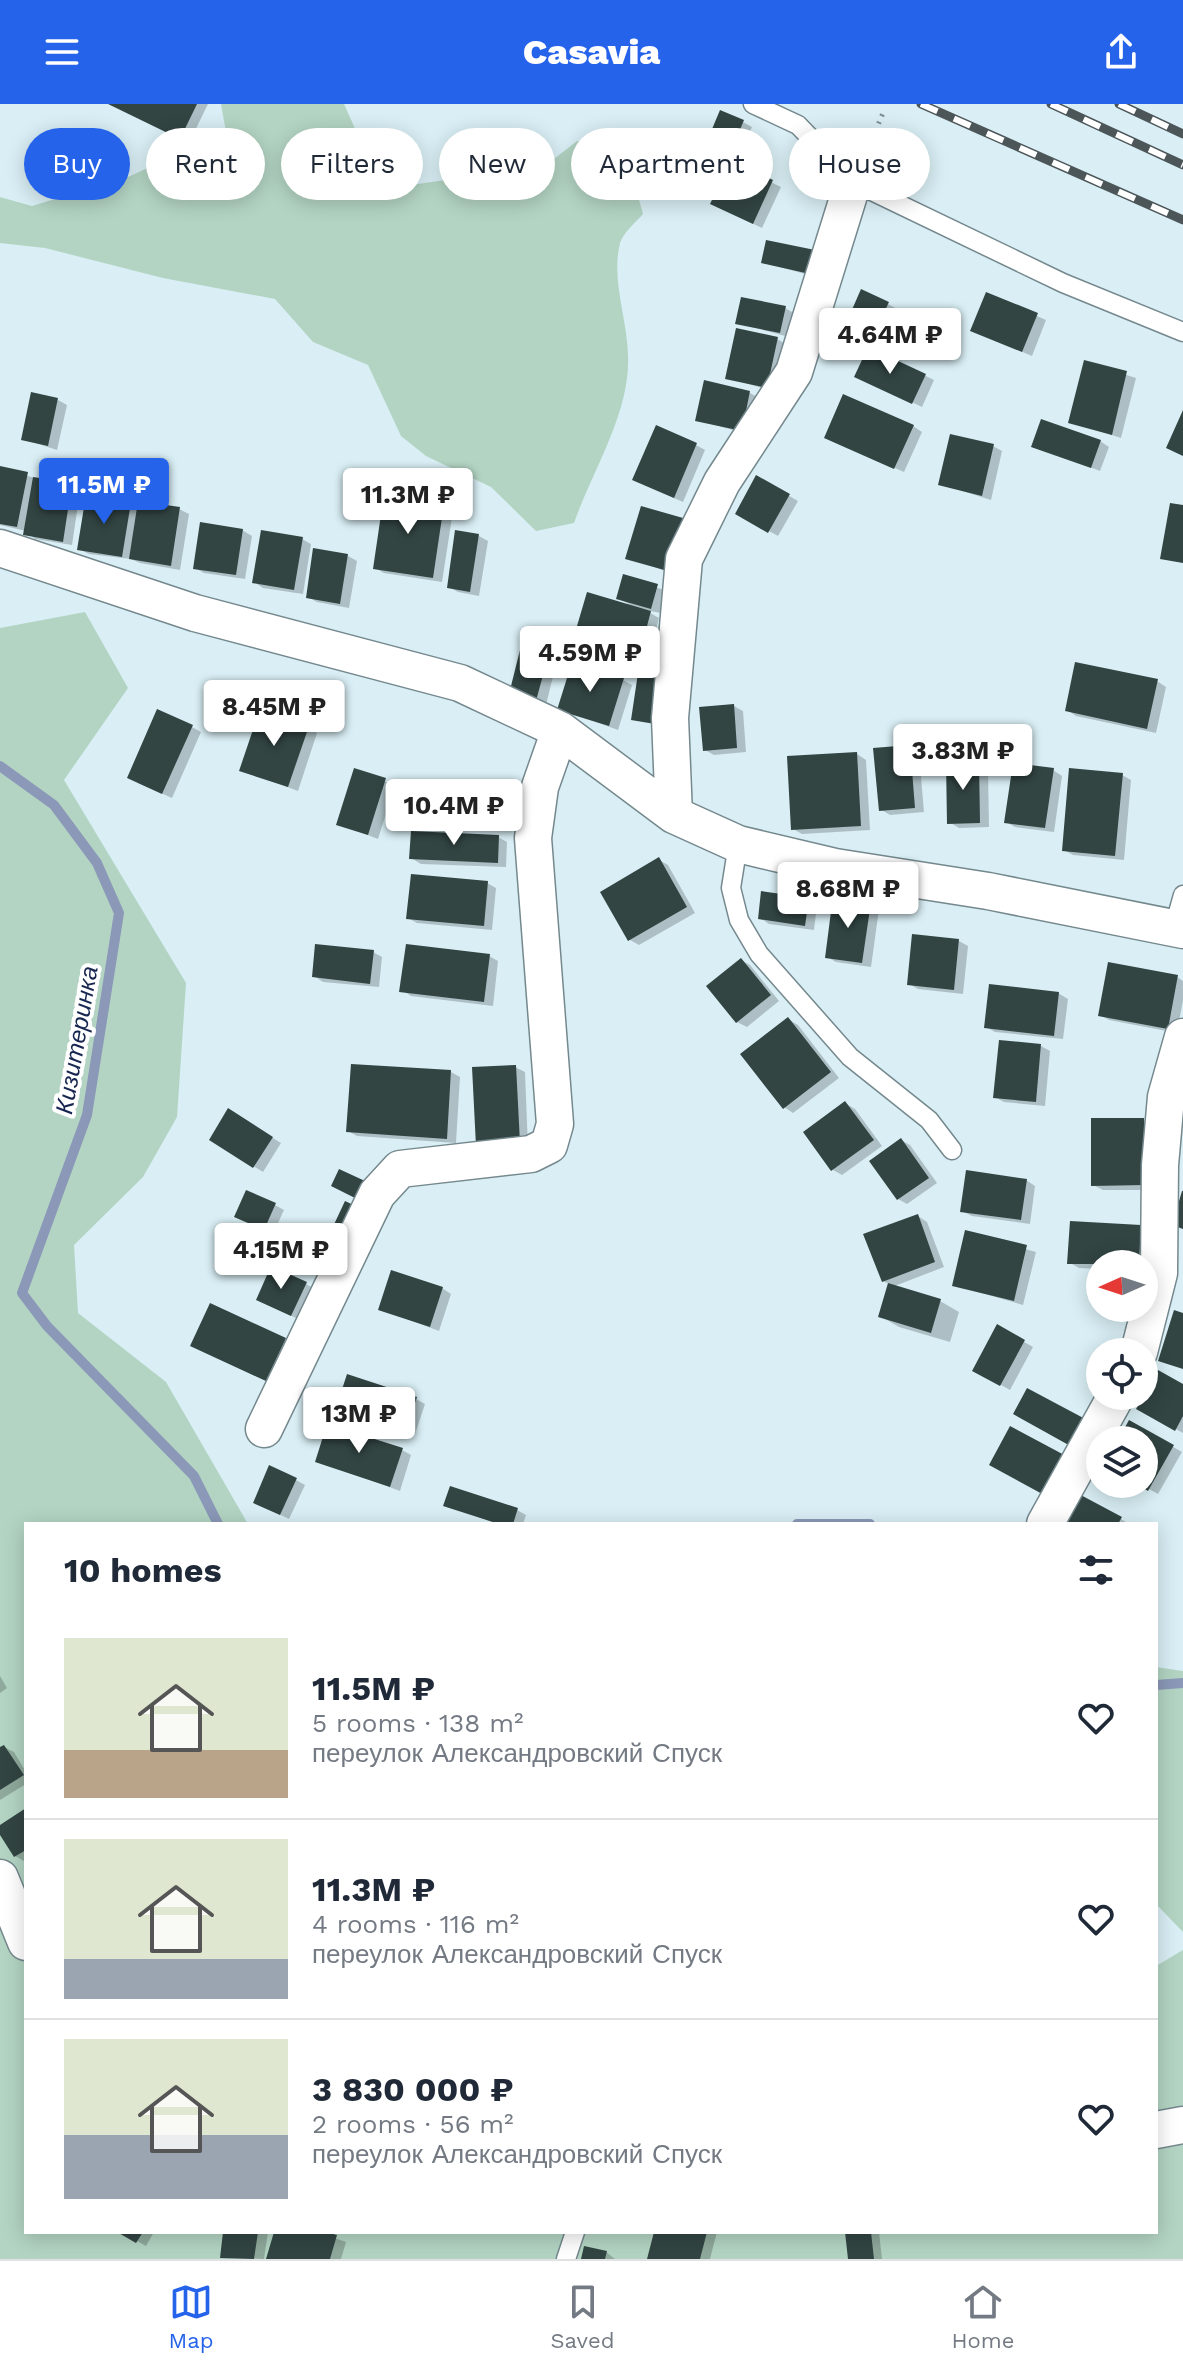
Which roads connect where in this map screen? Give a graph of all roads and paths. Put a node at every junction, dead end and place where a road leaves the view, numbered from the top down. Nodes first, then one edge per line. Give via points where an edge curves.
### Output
1 (753, 104) edge
2 (801, 128) edge
3 (847, 200) edge
4 (890, 200) edge
5 (1183, 332) edge
6 (0, 548) edge
7 (560, 730) junction
8 (674, 815) junction
9 (738, 844) junction
10 (1180, 917) edge
11 (1183, 1037) edge
12 (952, 1150) dead end
13 (1143, 1338) edge
14 (1108, 1410) edge
15 (264, 1429) dead end
16 (1046, 1522) edge
17 (0, 1878) edge
18 (24, 1937) edge
19 (1183, 2125) edge
20 (1158, 2130) edge
21 (574, 2234) edge
22 (566, 2259) edge

1 - 2 lane
3 - 8 street via 794,372 722,482 684,559 670,718
4 - 5 lane via 1063,283
6 - 7 street via 195,613 460,683
7 - 8 street
7 - 15 street via 540,787 533,838 555,1124 549,1145 531,1154 400,1169 388,1180
8 - 9 street
9 - 10 street via 835,867
9 - 12 lane via 731,888 739,920 759,954 850,1057 929,1120
11 - 13 street via 1166,1097 1159,1273
14 - 16 street
17 - 18 street
19 - 20 street
21 - 22 lane

